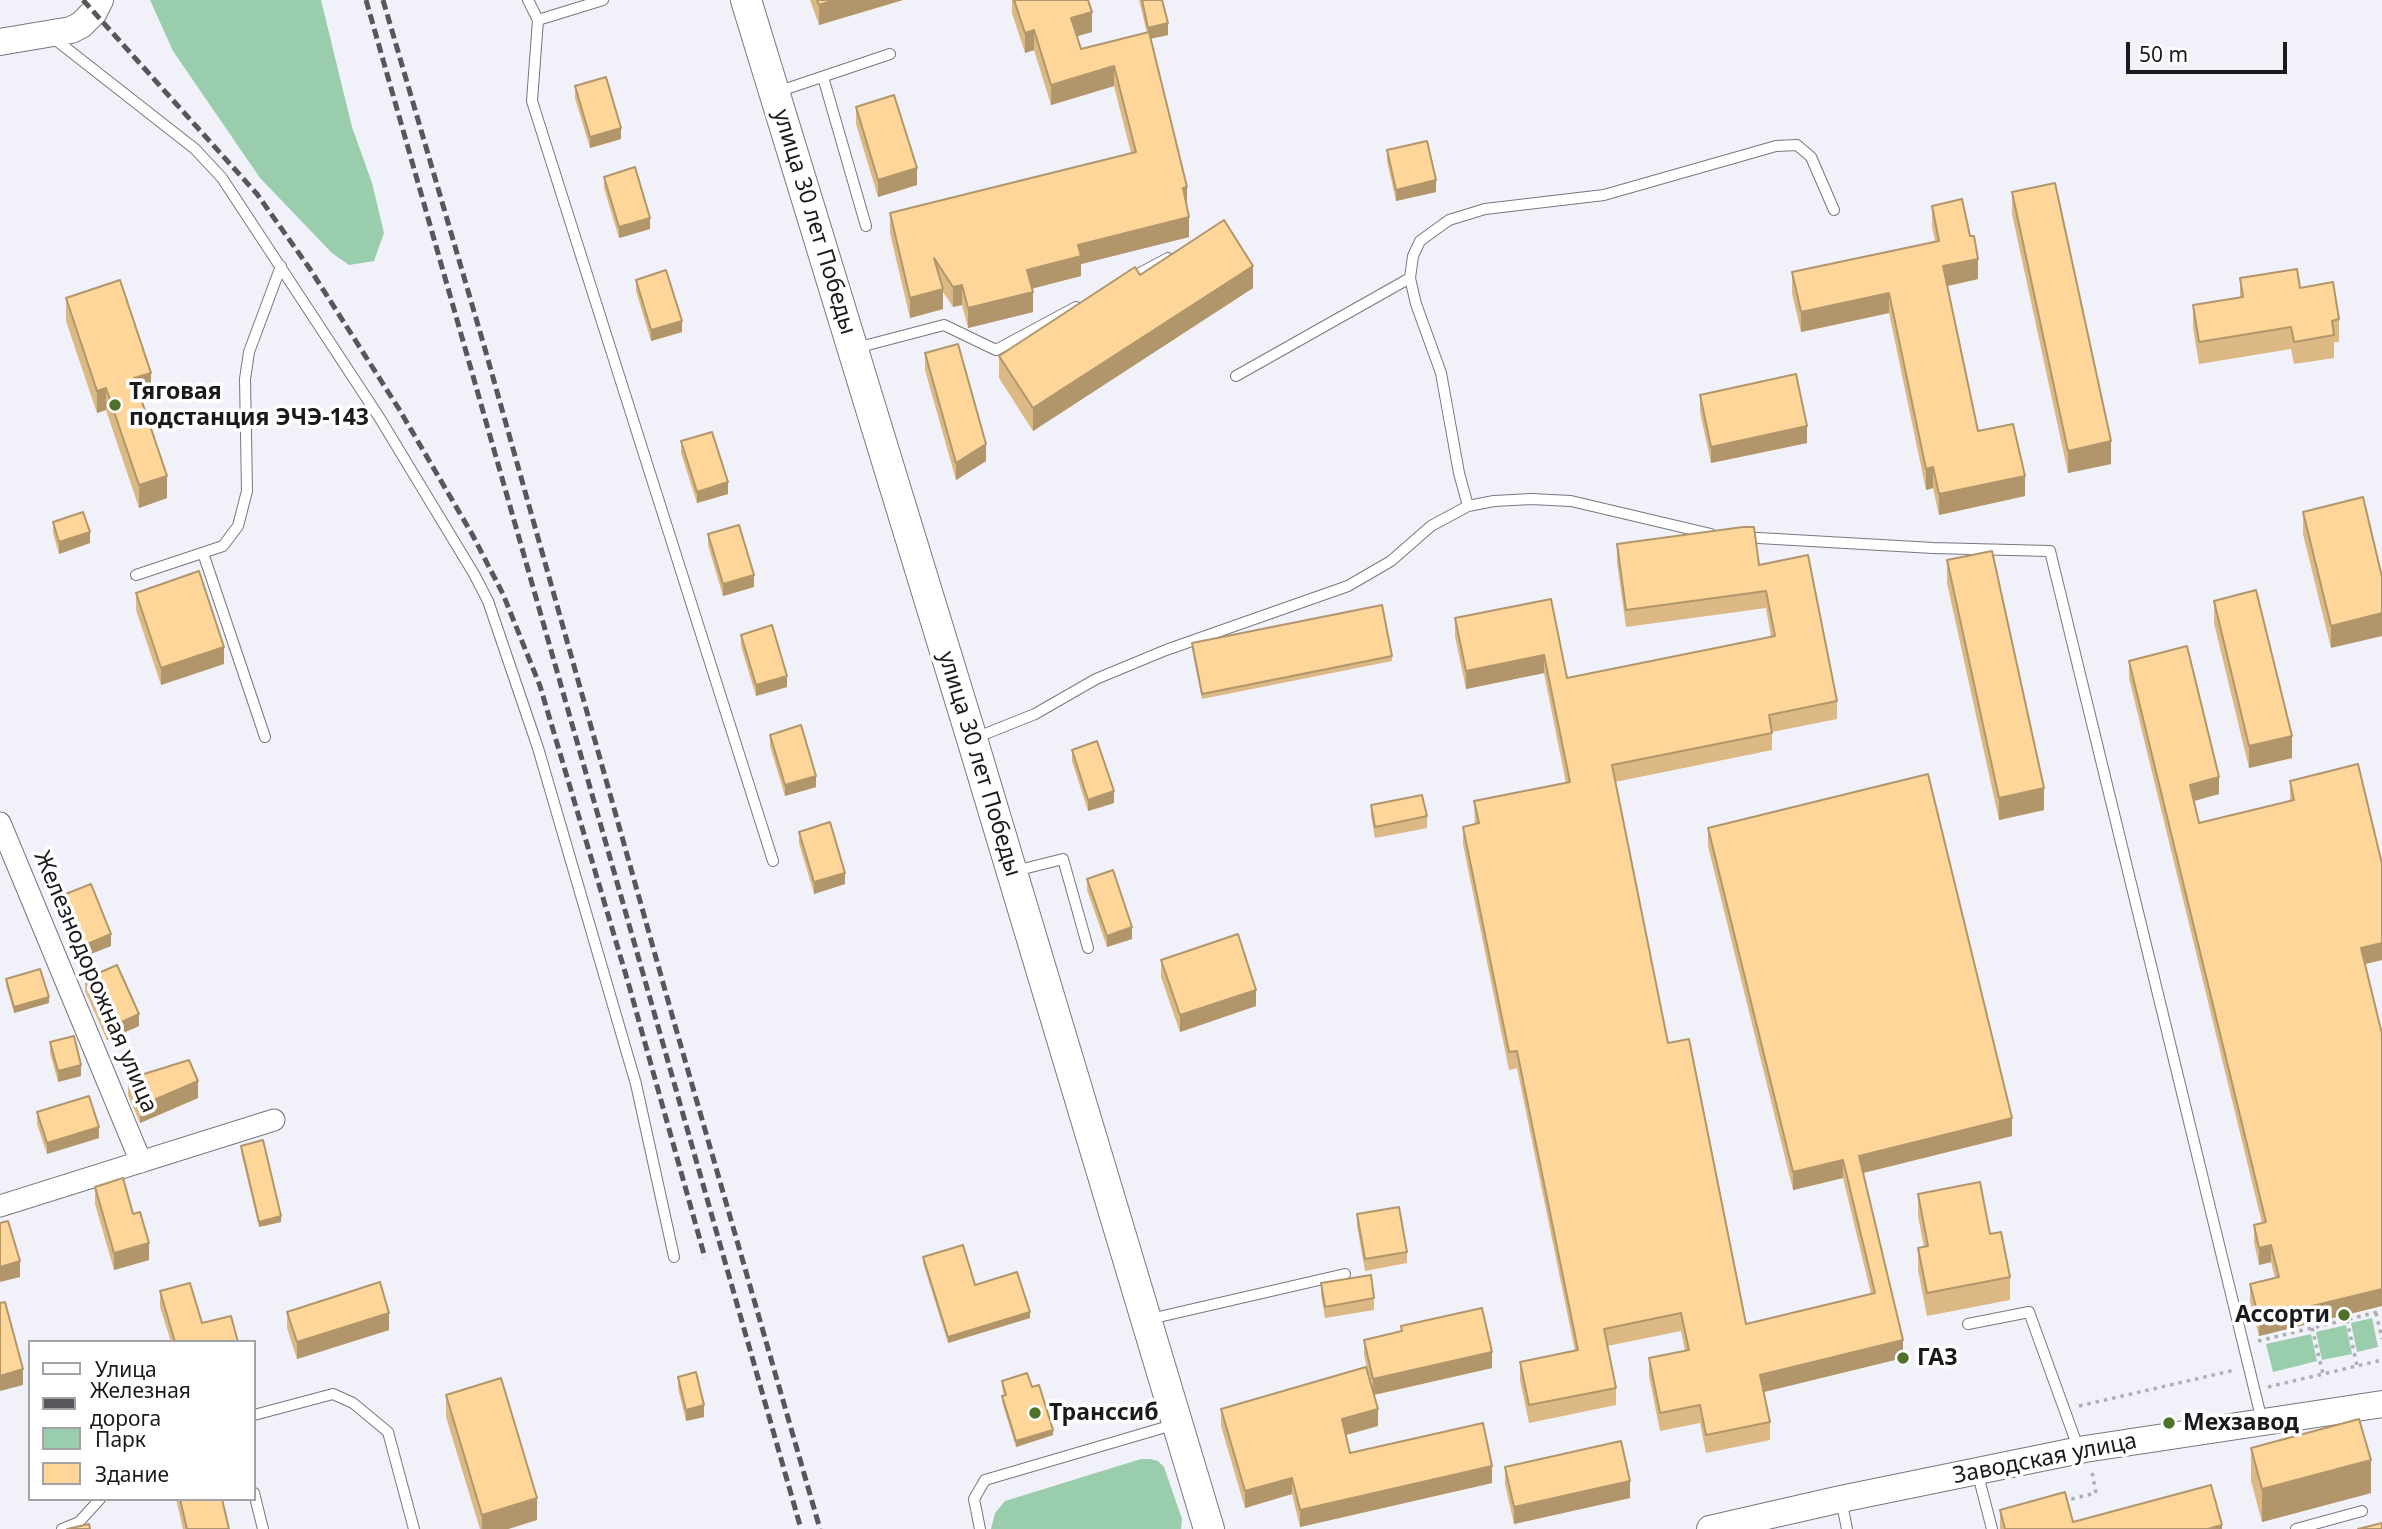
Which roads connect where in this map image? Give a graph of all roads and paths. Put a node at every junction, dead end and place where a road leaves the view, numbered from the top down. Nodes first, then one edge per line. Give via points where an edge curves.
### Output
1 (528, 0) edge
2 (603, 0) edge
3 (746, 0) edge
4 (97, 6) edge
5 (538, 20) junction
6 (50, 36) junction
7 (0, 42) edge
8 (890, 54) dead end
9 (823, 77) junction
10 (775, 93) junction
11 (1834, 210) dead end
12 (866, 226) dead end
13 (1179, 252) edge
14 (281, 266) junction
15 (1410, 278) junction
16 (1118, 285) edge
17 (1082, 304) edge
18 (853, 349) junction
19 (1236, 376) dead end
20 (1468, 506) junction
21 (203, 553) junction
22 (136, 575) dead end
23 (265, 737) dead end
24 (972, 739) junction
25 (0, 823) edge
26 (774, 861) dead end
27 (1012, 872) junction
28 (1088, 948) dead end
29 (274, 1120) dead end
30 (141, 1162) junction
31 (0, 1206) edge
32 (674, 1257) dead end
33 (1345, 1274) dead end
34 (2382, 1311) edge
35 (2376, 1313) junction
36 (1147, 1319) junction
37 (2347, 1320) junction
38 (1968, 1324) dead end
39 (2312, 1328) junction
40 (2382, 1339) edge
41 (2382, 1360) edge
42 (2261, 1363) junction
43 (2357, 1366) junction
44 (2249, 1367) junction
45 (2323, 1374) junction
46 (2382, 1404) edge
47 (256, 1414) edge
48 (2262, 1422) junction
49 (1178, 1423) junction
50 (2083, 1450) junction
51 (1977, 1471) junction
52 (1842, 1499) junction
53 (98, 1501) edge
54 (256, 1501) edge
55 (2056, 1502) edge
56 (2362, 1511) dead end
57 (62, 1529) edge
58 (263, 1529) edge
59 (414, 1529) edge
60 (980, 1529) edge
61 (1209, 1529) edge
62 (1710, 1529) edge
63 (1847, 1529) edge
64 (1992, 1529) edge
65 (2296, 1529) edge

1 - 5 lane
2 - 5 lane
3 - 10 main road, улица 30 лет Победы
4 - 6 street via 81,25
5 - 26 lane via 532,101
6 - 7 street
6 - 14 lane via 195,149 222,178
8 - 9 lane
9 - 10 lane
9 - 12 lane
10 - 18 main road, улица 30 лет Победы
11 - 15 lane via 1811,157 1797,145 1776,146 1604,195 1485,209 1449,220 1420,241
13 - 16 lane
14 - 21 lane via 249,352 245,379 247,491 238,526 223,546
14 - 32 lane via 379,417 488,601 538,748 636,1084
15 - 19 lane
15 - 20 lane via 1441,373
17 - 18 lane via 996,350 944,325
18 - 24 main road, улица 30 лет Победы
20 - 24 lane via 1431,526 1391,561 1348,586 1166,650 1096,679 1035,714
20 - 44 lane via 1531,499 1571,501 1701,534 2050,551
21 - 22 lane
21 - 23 lane
24 - 27 main road, улица 30 лет Победы
25 - 30 street, Железнодорожная улица
27 - 28 lane via 1063,859
27 - 36 main road, улица 30 лет Победы
29 - 30 street
30 - 31 street
33 - 36 lane
34 - 35 path
35 - 37 path
35 - 40 path
36 - 49 main road, улица 30 лет Победы
37 - 39 path
37 - 43 path
38 - 50 lane via 2029,1312
39 - 42 path via 2255,1342
39 - 45 path
41 - 43 path
42 - 44 path
42 - 45 path via 2266,1387
43 - 45 path
44 - 48 lane
44 - 50 path via 2079,1405
46 - 48 street, Заводская улица
47 - 59 lane via 333,1394 353,1403 388,1432
48 - 50 street, Заводская улица
49 - 60 lane via 985,1480 974,1499
49 - 61 main road, улица 30 лет Победы
50 - 51 street, Заводская улица
50 - 55 path via 2096,1493
51 - 52 street, Заводская улица
51 - 64 lane
52 - 62 street, Заводская улица
52 - 63 lane
53 - 57 lane via 79,1522
54 - 58 lane
56 - 65 lane

